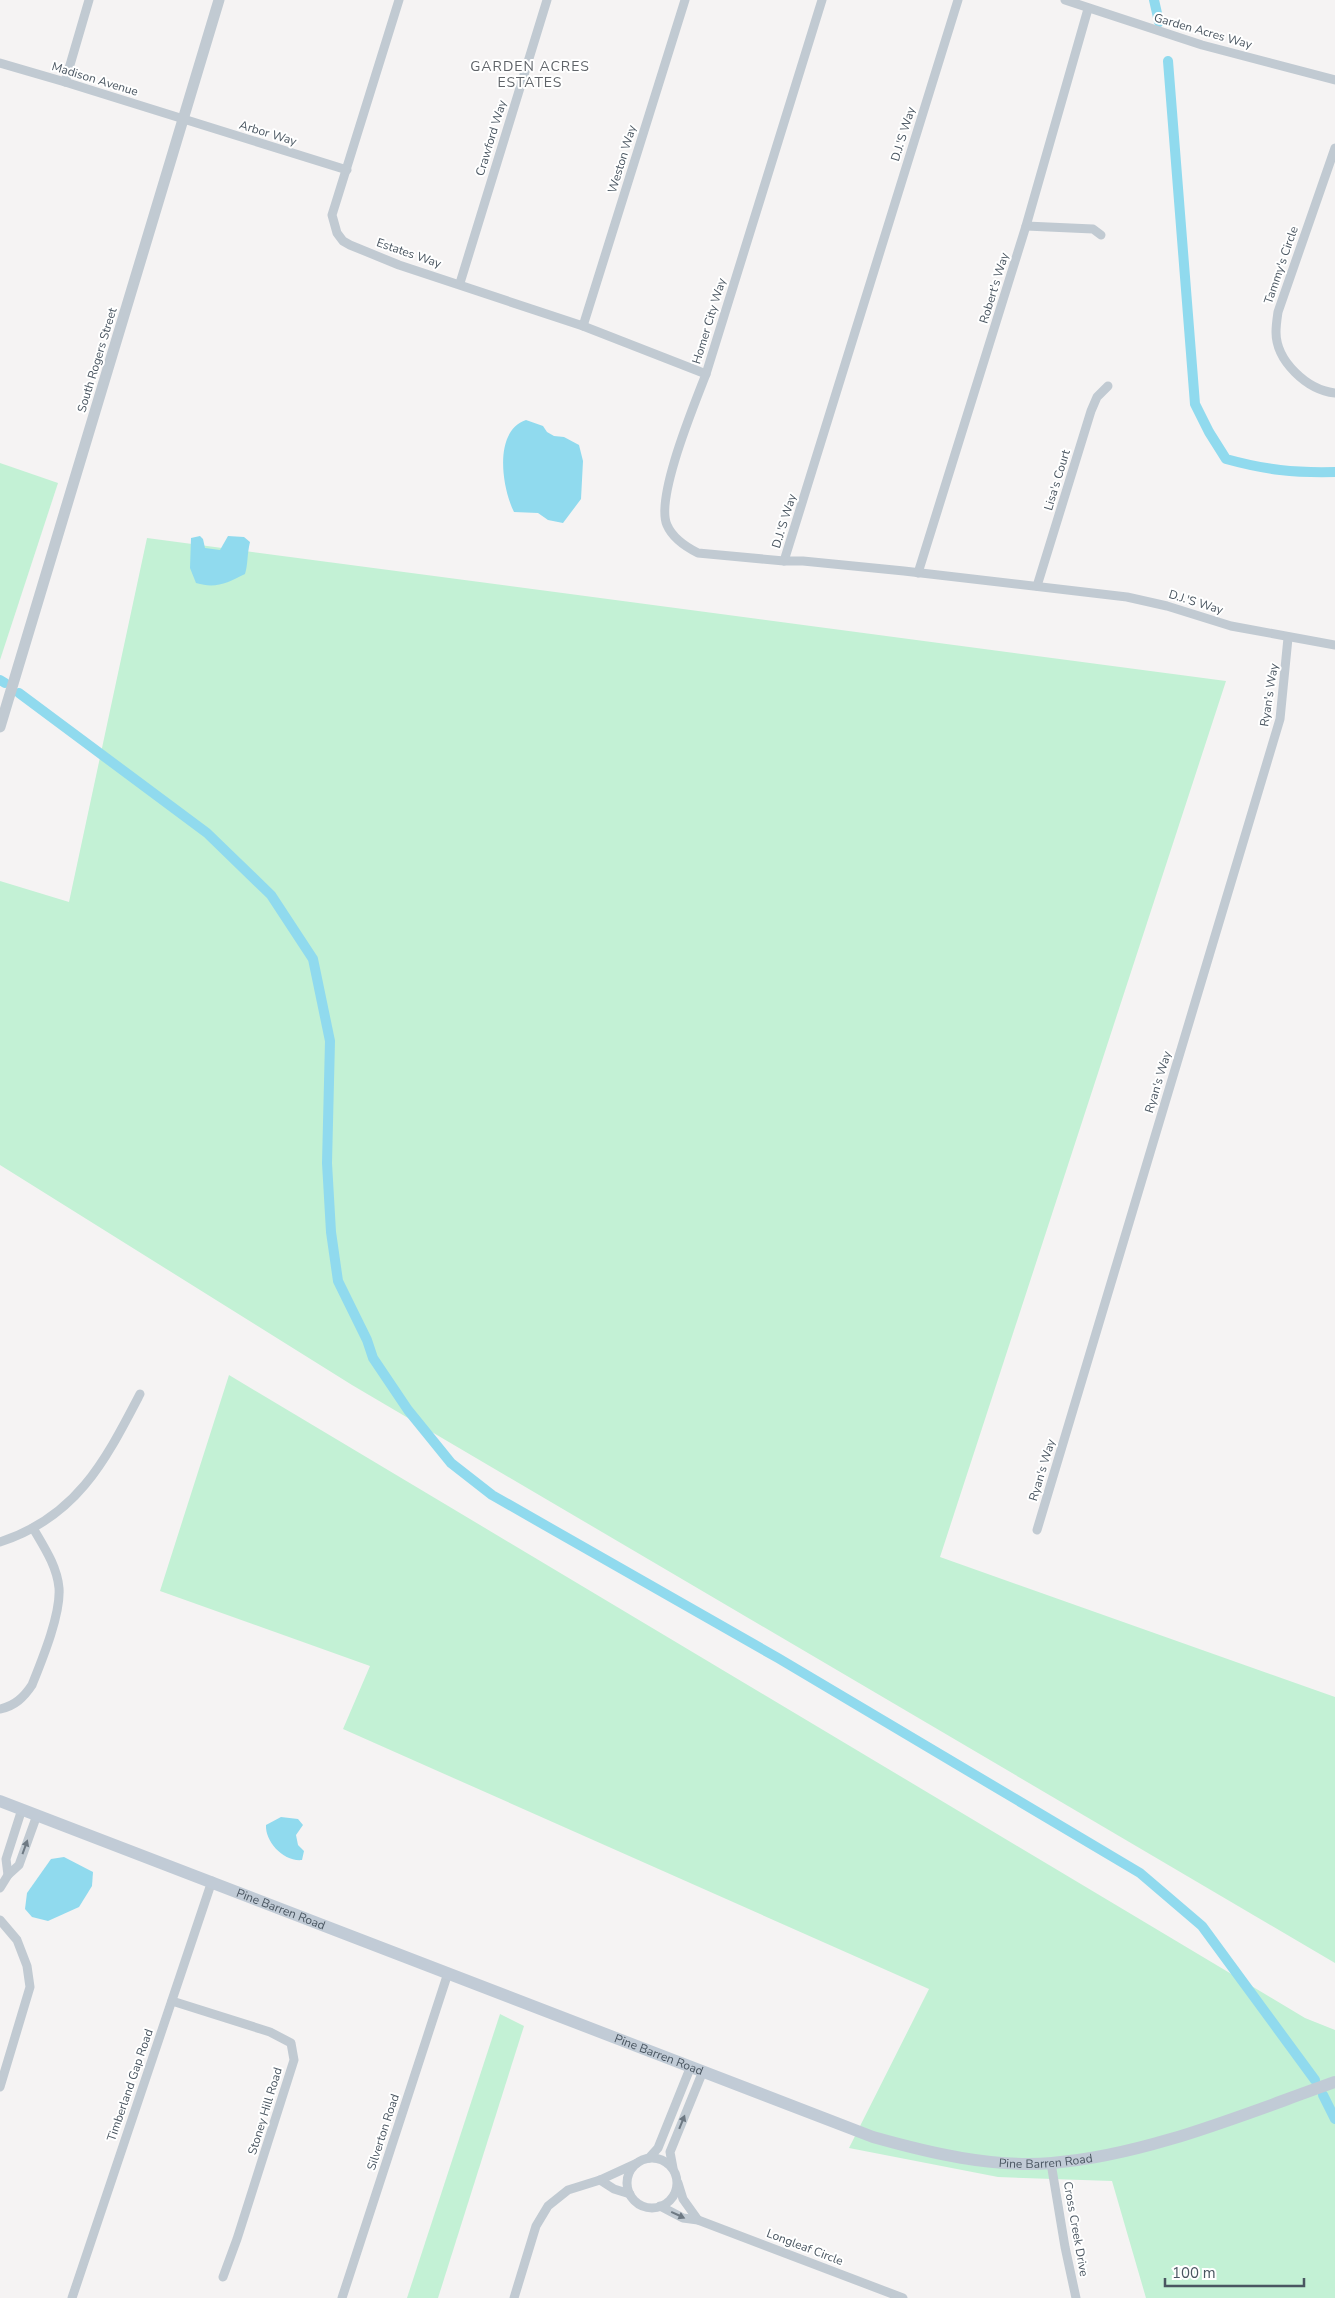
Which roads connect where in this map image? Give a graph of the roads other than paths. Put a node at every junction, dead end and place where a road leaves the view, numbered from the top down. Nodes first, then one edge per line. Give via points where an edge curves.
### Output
1 (89, 0) edge
2 (219, 0) edge
3 (399, 0) edge
4 (546, 0) edge
5 (685, 0) edge
6 (822, 0) edge
7 (958, 0) edge
8 (1065, 0) edge
9 (1088, 9) junction
10 (0, 64) edge
11 (1335, 80) edge
12 (65, 82) junction
13 (183, 120) junction
14 (1335, 148) edge
15 (347, 170) junction
16 (1026, 226) junction
17 (1101, 235) dead end
18 (460, 284) junction
19 (583, 326) junction
20 (706, 374) junction
21 (1108, 386) dead end
22 (1335, 393) edge
23 (784, 561) junction
24 (918, 573) junction
25 (1037, 586) junction
26 (1288, 638) junction
27 (1335, 645) edge
28 (0, 727) edge
29 (140, 1394) dead end
30 (33, 1528) junction
31 (1037, 1530) dead end
32 (0, 1542) edge
33 (0, 1710) edge
34 (0, 1801) edge
35 (22, 1810) junction
36 (37, 1815) junction
37 (8, 1875) junction
38 (212, 1881) junction
39 (0, 1888) edge
40 (0, 1920) edge
41 (448, 1973) junction
42 (172, 2001) junction
43 (697, 2069) junction
44 (1335, 2082) edge
45 (0, 2087) edge
46 (649, 2158) junction
47 (1051, 2163) junction
48 (637, 2164) junction
49 (673, 2168) junction
50 (600, 2180) junction
51 (677, 2180) junction
52 (630, 2194) junction
53 (660, 2206) junction
54 (698, 2220) junction
55 (223, 2278) dead end
56 (72, 2298) edge
57 (342, 2298) edge
58 (514, 2298) edge
59 (903, 2298) edge
60 (1076, 2298) edge

1 - 12 street
2 - 13 street, South Rogers Street
3 - 15 street, Estates Way
4 - 18 street, Crawford Way
5 - 19 street, Weston Way
6 - 20 street, Homer City Way
7 - 23 street, D.J.'S Way
8 - 9 street, Garden Acres Way
9 - 11 street, Garden Acres Way via 1202,45
9 - 16 street, Robert's Way
10 - 12 street, Madison Avenue
12 - 13 street, Madison Avenue
13 - 15 street, Arbor Way
13 - 28 street, South Rogers Street
14 - 22 street, Tammy's Circle via 1278,312 1276,334 1285,360 1301,378 1325,392
15 - 18 street, Estates Way via 332,215 337,233 344,241 399,265
16 - 17 street via 1093,229
16 - 24 street, Robert's Way
18 - 19 street, Estates Way
19 - 20 street, Estates Way
20 - 23 street, Homer City Way via 685,428 663,508 667,525 680,542 698,553
21 - 25 street, Lisa's Court via 1097,396 1091,410
23 - 24 street, D.J.'S Way
24 - 25 street, D.J.'S Way
25 - 26 street, D.J.'S Way via 1127,597
26 - 27 street
26 - 31 street, Ryan's Way via 1280,719
29 - 30 street via 90,1482 68,1503
30 - 32 street
30 - 33 street via 55,1571 59,1605 32,1684 16,1703
34 - 35 main road, Pine Barren Road
35 - 36 main road, Pine Barren Road
35 - 37 street via 6,1860
37 -> 36 street via 19,1865
36 - 38 main road, Pine Barren Road
37 - 39 street
38 - 41 main road, Pine Barren Road
38 - 42 street, Timberland Gap Road
40 - 45 street via 24,1954 30,1988
41 - 43 main road, Pine Barren Road
41 - 57 street, Silverton Road
42 - 55 street, Stoney Hill Road via 270,2032 291,2042 294,2060
42 - 56 street, Timberland Gap Road
43 - 46 street via 658,2148
43 - 47 main road, Pine Barren Road via 901,2145 940,2155 988,2161
49 -> 43 street via 670,2152
44 - 47 main road, Pine Barren Road via 1164,2141
46 - 48 street
46 - 49 street via 662,2160
47 - 60 street, Cross Creek Drive
48 - 50 street
48 - 52 street via 628,2178
49 - 51 street
50 - 52 street, Longleaf Circle
50 - 58 street via 568,2190 548,2206 536,2226
51 - 53 street via 673,2196
51 - 54 street via 684,2199
52 - 53 street, Longleaf Circle via 647,2207
53 -> 54 street, Longleaf Circle via 683,2218
54 - 59 street, Longleaf Circle

